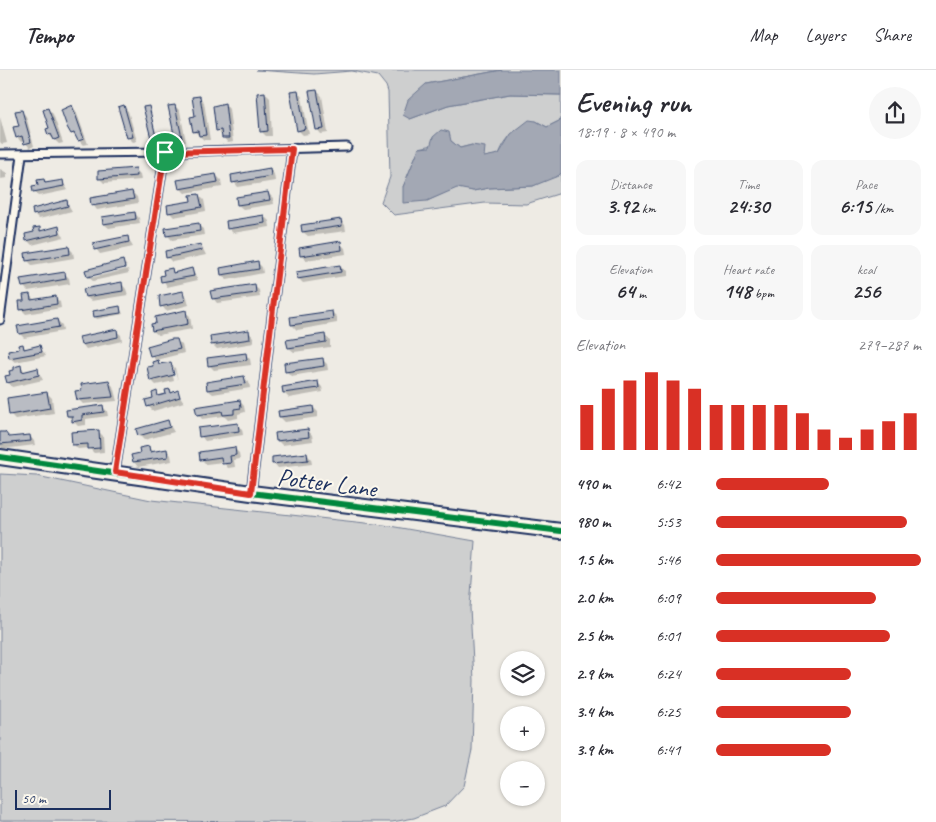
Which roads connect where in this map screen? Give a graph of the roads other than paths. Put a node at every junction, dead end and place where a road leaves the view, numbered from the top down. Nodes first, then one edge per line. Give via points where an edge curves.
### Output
1 (347, 147) dead end
2 (292, 149) junction
3 (165, 152) junction
4 (0, 154) edge
5 (22, 155) junction
6 (0, 320) edge
7 (0, 458) edge
8 (115, 472) junction
9 (251, 493) junction
10 (561, 531) edge

1 - 2 lane
2 - 3 lane
2 - 9 lane
3 - 5 lane
3 - 8 lane
4 - 5 lane
5 - 6 lane
7 - 8 street, Potter Lane
8 - 9 street, Potter Lane
9 - 10 street, Potter Lane

